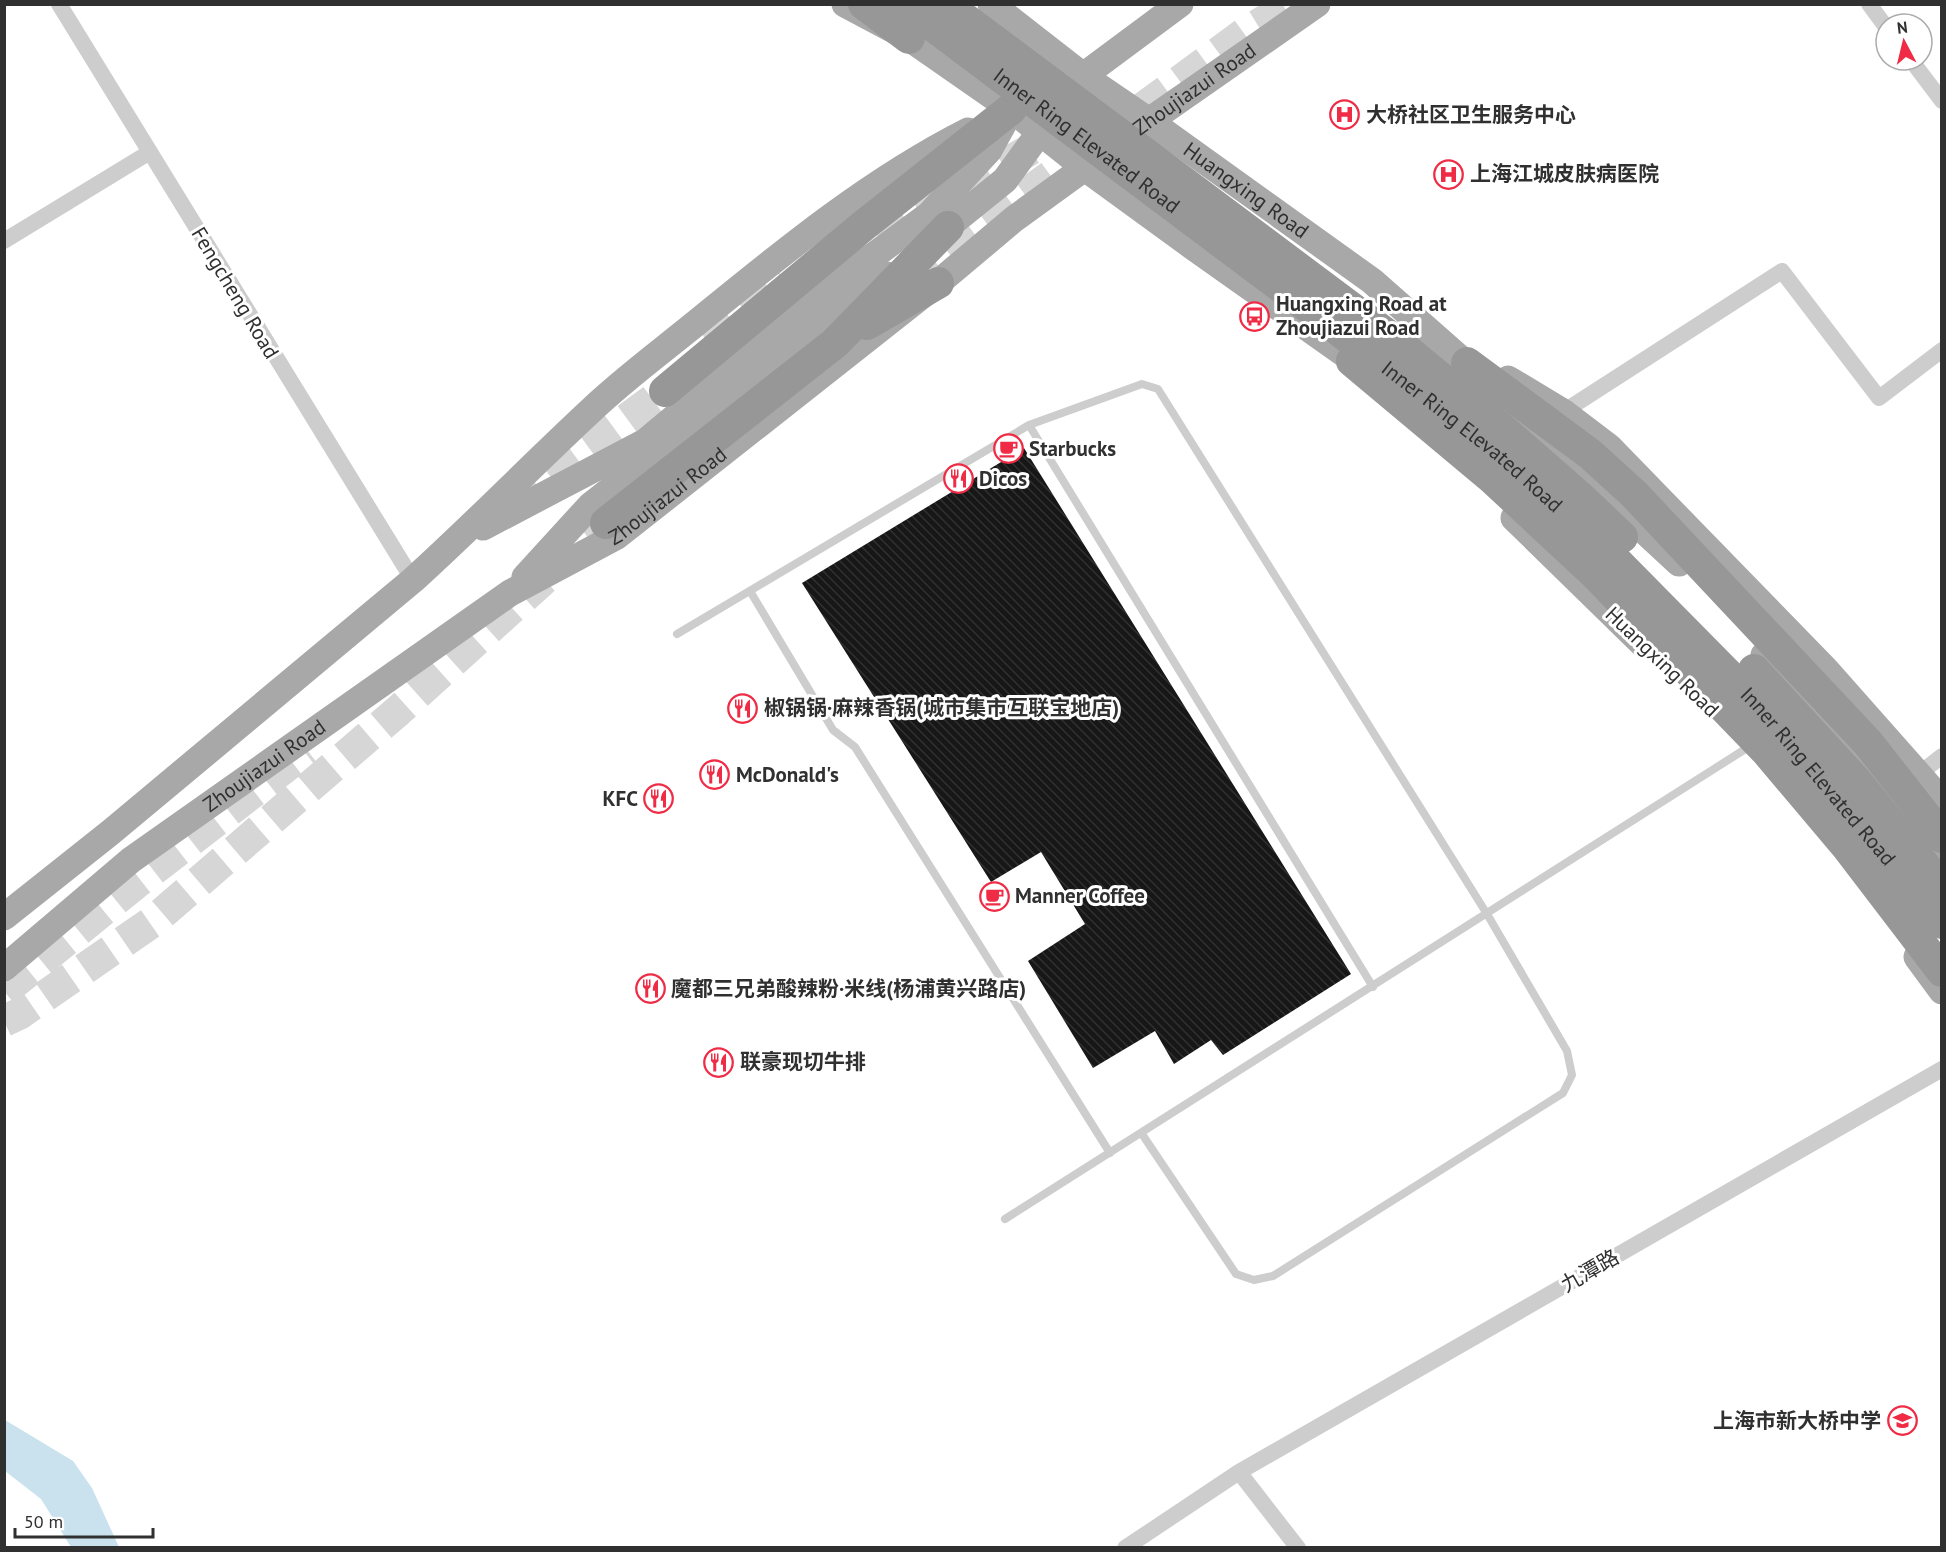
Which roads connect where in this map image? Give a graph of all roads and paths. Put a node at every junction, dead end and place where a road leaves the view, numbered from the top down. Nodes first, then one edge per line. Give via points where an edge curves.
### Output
1 (59, 4) edge
2 (845, 4) edge
3 (864, 4) edge
4 (877, 4) edge
5 (904, 4) edge
6 (945, 4) edge
7 (991, 4) edge
8 (1180, 4) edge
9 (1317, 4) edge
10 (909, 38) junction
11 (1920, 72) edge
12 (1083, 76) junction
13 (1941, 101) edge
14 (1011, 109) junction
15 (1149, 121) junction
16 (1040, 132) junction
17 (150, 152) junction
18 (1085, 168) junction
19 (948, 227) junction
20 (4, 241) edge
21 (938, 284) junction
22 (835, 343) junction
23 (1941, 350) edge
24 (1352, 361) junction
25 (1467, 363) junction
26 (665, 391) tunnel mouth
27 (1563, 412) junction
28 (1029, 425) junction
29 (606, 523) tunnel mouth
30 (455, 542) junction
31 (413, 579) junction
32 (750, 591) junction
33 (510, 593) junction
34 (677, 634) dead end
35 (1757, 750) junction
36 (1941, 756) edge
37 (1919, 774) junction
38 (1941, 801) edge
39 (1941, 837) edge
40 (1941, 861) edge
41 (1941, 887) edge
42 (1487, 914) junction
43 (4, 917) edge
44 (1941, 923) edge
45 (1941, 935) edge
46 (4, 968) edge
47 (1941, 971) edge
48 (1373, 987) junction
49 (1941, 992) edge
50 (1941, 1069) edge
51 (1142, 1134) junction
52 (1110, 1153) junction
53 (1005, 1219) dead end
54 (1239, 1472) junction
55 (1125, 1548) edge
56 (1298, 1548) edge

1 - 17 street, Fengcheng Road
2 - 10 main road, Huangxing Road
3 - 10 highway
4 - 10 main road, Huangxing Road
5 - 44 highway, Inner Ring Elevated Road, bridge via 1336,328 1510,465 1602,547 1758,705
6 - 41 highway, Inner Ring Elevated Road, bridge via 1396,342 1581,498 1793,710
7 - 12 main road, Huangxing Road
8 - 12 main road, Zhoujiazui Road
9 - 15 main road, Zhoujiazui Road
10 - 14 main road, Huangxing Road
11 - 13 street
12 - 14 main road, Zhoujiazui Road
12 - 15 main road, Huangxing Road
12 - 16 main road
14 - 16 main road, Huangxing Road
14 - 26 highway
14 - 30 main road, Zhoujiazui Road via 887,178 776,258 602,400
14 - 30 main road via 989,150 929,215 831,287 645,442
15 - 18 main road, Zhoujiazui Road
15 - 25 main road, Huangxing Road via 1372,281
16 - 18 main road, Huangxing Road
16 - 19 main road via 1005,180
17 - 20 street
17 - 31 street, Fengcheng Road
18 - 21 main road, Zhoujiazui Road via 1014,219
18 - 24 main road, Huangxing Road
19 - 22 highway
19 - 33 main road via 590,506
21 - 22 highway
21 - 33 main road, Zhoujiazui Road via 617,536
22 - 29 highway
23 - 27 street via 1880,398 1782,271
24 - 35 highway via 1493,479 1594,573
24 - 45 main road, Huangxing Road via 1413,400 1589,548 1748,705
25 - 27 main road, Huangxing Road via 1514,381
25 - 39 highway via 1590,454 1634,494 1868,743
25 - 40 main road, Huangxing Road via 1536,432 1668,550 1868,770
27 - 37 main road, Huangxing Road via 1609,447 1817,661
28 - 32 lane
28 - 42 lane via 1142,384 1158,389
28 - 48 lane
30 - 31 main road, Zhoujiazui Road
31 - 43 main road, Zhoujiazui Road
32 - 34 lane
32 - 52 lane via 833,730 855,747
33 - 46 main road, Zhoujiazui Road via 131,860
35 - 42 lane
35 - 47 highway via 1848,848
35 - 49 main road via 1842,852
36 - 37 street
37 - 38 main road, Huangxing Road
42 - 48 lane
42 - 51 lane via 1567,1051 1572,1075 1563,1093 1273,1276 1254,1280 1236,1274
48 - 51 lane
50 - 54 street, 九潭路
51 - 52 lane
52 - 53 lane
54 - 55 street, 九潭路
54 - 56 street

